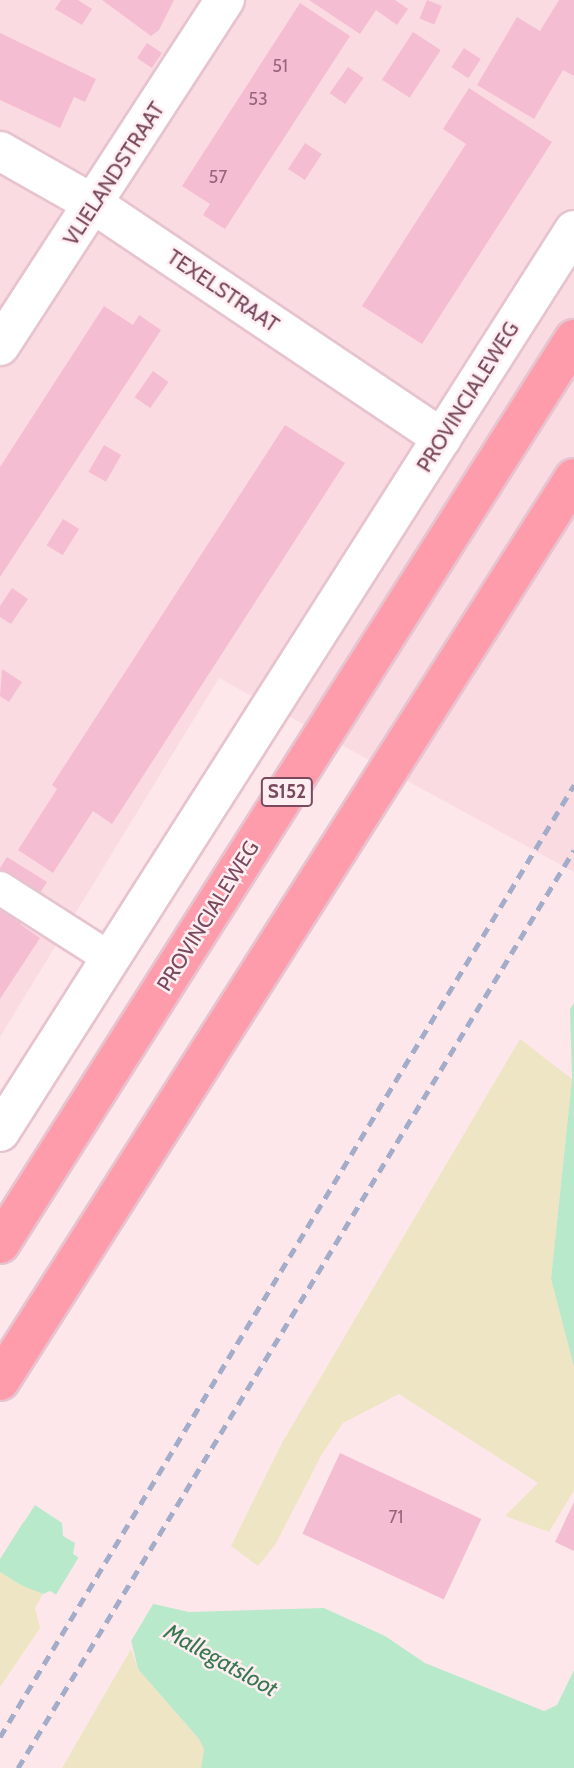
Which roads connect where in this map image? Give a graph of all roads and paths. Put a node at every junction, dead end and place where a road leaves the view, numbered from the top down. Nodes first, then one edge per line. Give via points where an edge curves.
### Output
1 (225, 0) edge
2 (0, 151) edge
3 (95, 205) junction
4 (574, 230) edge
5 (574, 340) edge
6 (0, 346) edge
7 (442, 438) junction
8 (574, 478) edge
9 (0, 888) edge
10 (111, 959) junction
11 (0, 1132) edge
12 (0, 1244) edge
13 (0, 1381) edge

1 - 3 street, VLIELANDSTRAAT
2 - 3 street, TEXELSTRAAT
3 - 6 street, VLIELANDSTRAAT
3 - 7 street, TEXELSTRAAT
4 - 7 street, PROVINCIALEWEG
5 - 12 main road, PROVINCIALEWEG / S152
7 - 10 street, PROVINCIALEWEG
8 - 13 main road
9 - 10 lane
10 - 11 street, PROVINCIALEWEG

